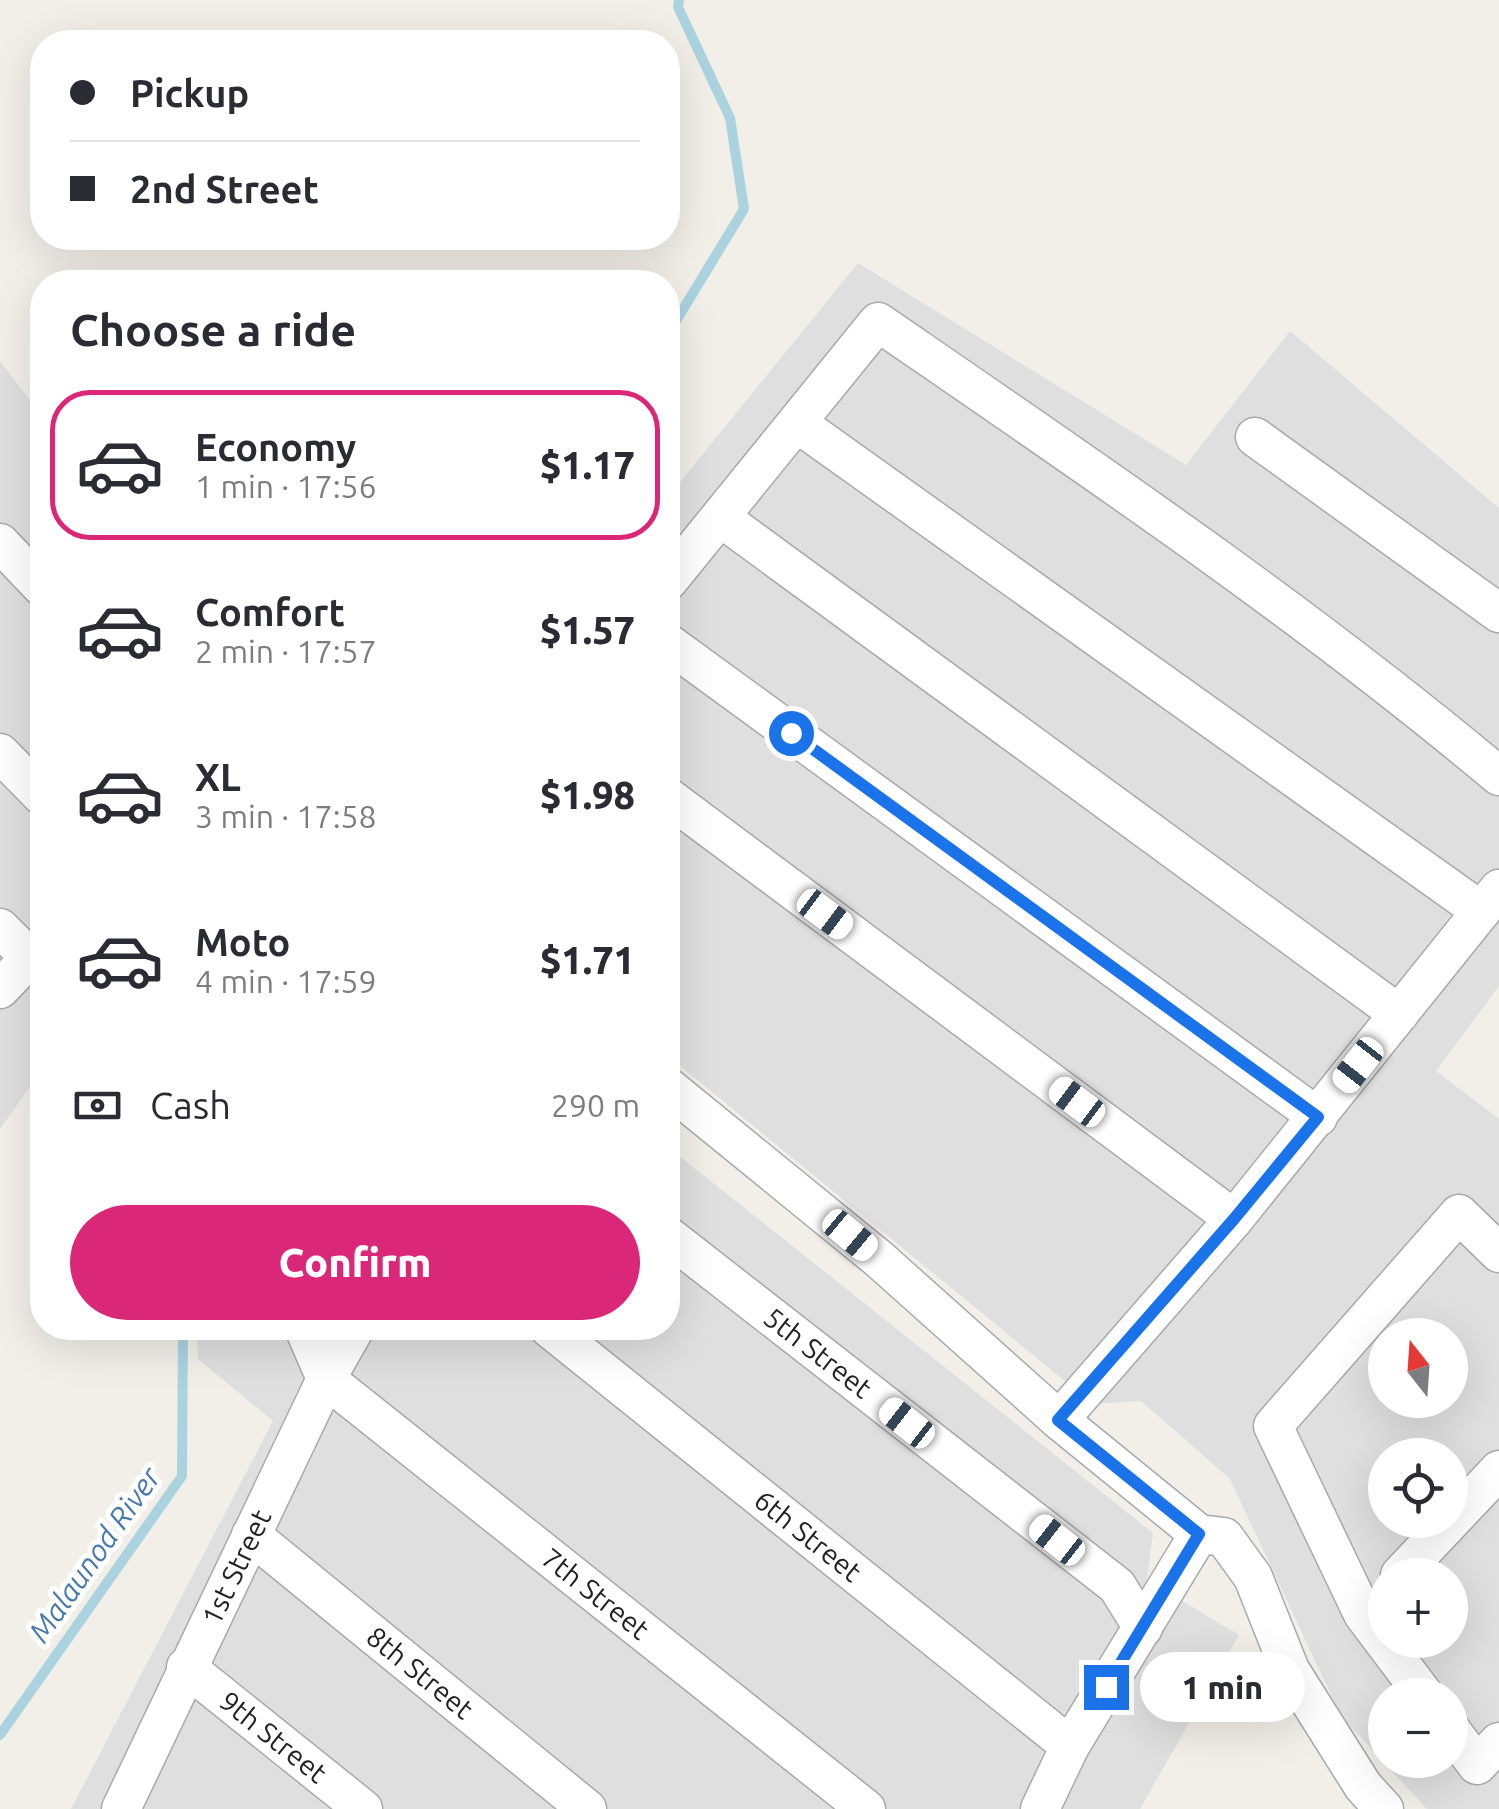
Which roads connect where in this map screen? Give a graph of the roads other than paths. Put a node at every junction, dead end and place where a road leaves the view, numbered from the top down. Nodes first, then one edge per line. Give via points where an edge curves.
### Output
1 (798, 422) junction
2 (1255, 437) dead end
3 (722, 518) junction
4 (0, 544) edge
5 (680, 567) edge
6 (30, 575) edge
7 (1499, 613) edge
8 (680, 652) edge
9 (0, 753) edge
10 (1499, 776) edge
11 (30, 784) edge
12 (680, 807) edge
13 (1490, 900) edge
14 (0, 928) edge
15 (30, 947) edge
16 (30, 957) edge
17 (0, 989) edge
18 (1400, 1014) junction
19 (680, 1097) edge
20 (1318, 1117) junction
21 (1234, 1219) junction
22 (680, 1245) edge
23 (1499, 1253) edge
24 (309, 1340) edge
25 (348, 1340) edge
26 (564, 1340) edge
27 (326, 1379) junction
28 (1058, 1420) junction
29 (1499, 1470) edge
30 (251, 1534) junction
31 (1199, 1534) junction
32 (1416, 1558) edge
33 (1368, 1591) edge
34 (1143, 1628) junction
35 (186, 1666) junction
36 (1499, 1742) edge
37 (1070, 1746) junction
38 (1468, 1754) edge
39 (121, 1809) edge
40 (363, 1809) edge
41 (587, 1809) edge
42 (866, 1809) edge
43 (1040, 1809) edge
44 (1384, 1809) edge

1 - 3 street
1 - 10 street via 878,322 1171,524
1 - 13 street
2 - 7 street
3 - 5 street
3 - 18 street
4 - 6 street
8 - 20 street
9 - 11 street
12 - 21 street
13 - 18 street
14 - 15 street
16 - 17 street
18 - 20 street
19 - 28 street via 879,1259
20 - 21 street
21 - 28 street
22 - 34 street, 5th Street via 1116,1586
23 - 33 street via 1459,1214 1274,1426
24 - 27 street
25 - 27 street, 1st Street
26 - 37 street, 6th Street
27 - 30 street, 1st Street
27 - 42 street, 7th Street
28 - 31 street
29 - 32 street
30 - 35 street, 1st Street
30 - 41 street, 8th Street
31 - 34 street
31 - 44 street via 1224,1537 1253,1577 1290,1670
34 - 37 street
35 - 39 street, 1st Street
35 - 40 street, 9th Street
36 - 38 street via 1476,1765
37 - 43 street

